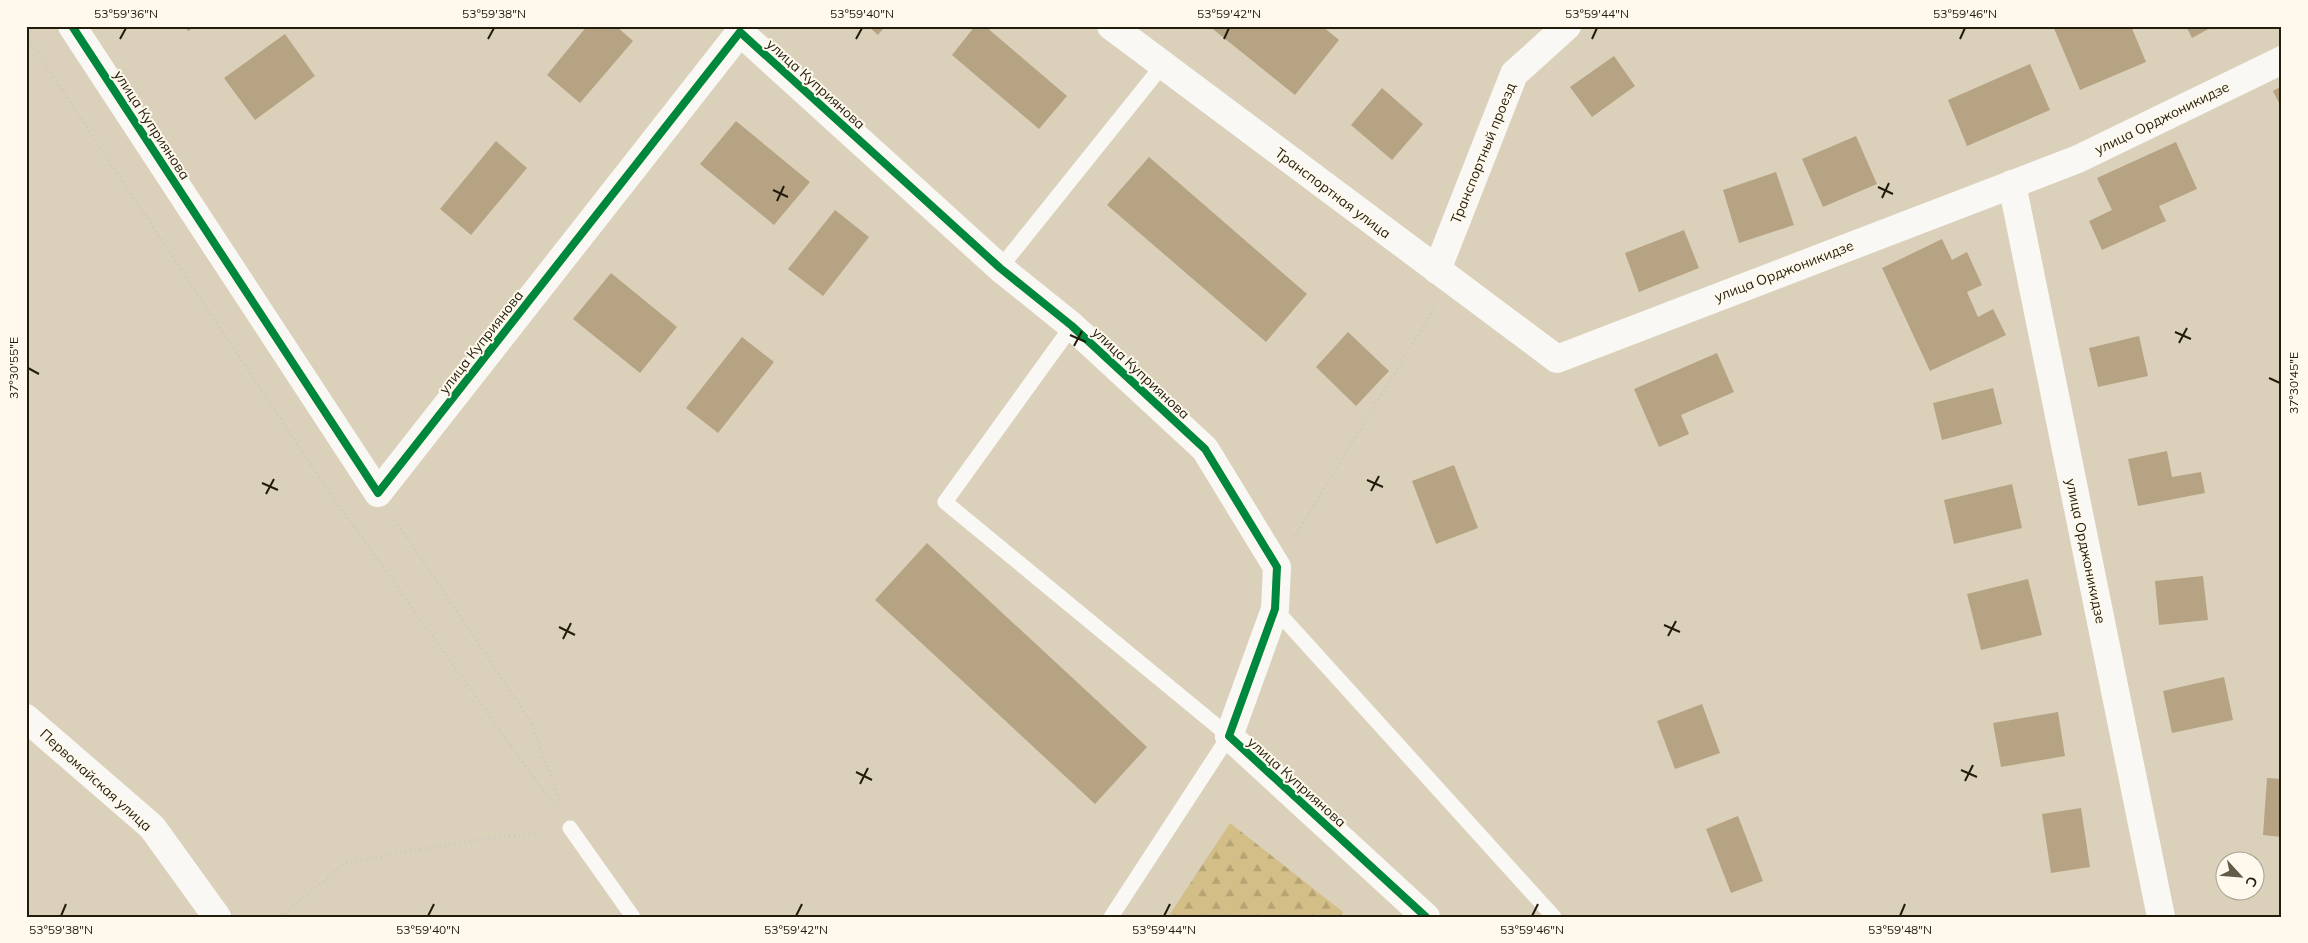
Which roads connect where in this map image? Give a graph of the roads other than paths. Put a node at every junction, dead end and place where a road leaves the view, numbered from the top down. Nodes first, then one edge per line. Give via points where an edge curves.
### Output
1 (72, 26) edge
2 (1111, 26) edge
3 (1566, 26) edge
4 (2282, 60) edge
5 (1162, 66) junction
6 (2012, 184) junction
7 (1000, 268) junction
8 (1444, 275) junction
9 (1072, 326) junction
10 (1557, 359) joint
11 (1275, 609) junction
12 (26, 718) edge
13 (1229, 736) junction
14 (570, 828) road end
15 (218, 917) edge
16 (634, 917) edge
17 (1112, 917) edge
18 (1426, 917) edge
19 (1554, 917) edge
20 (2161, 917) edge

1 - 7 street, улица Куприянова via 378,493 740,32
2 - 5 street, Транспортная улица
3 - 8 street, Транспортный проезд via 1514,74
4 - 6 street, улица Орджоникидзе via 2078,159
5 - 7 lane
5 - 8 street, Транспортная улица
6 - 10 street, улица Орджоникидзе
6 - 20 street, улица Орджоникидзе
7 - 9 street, улица Куприянова
8 - 10 street, Транспортная улица
9 - 11 street, улица Куприянова via 1205,448 1277,567
9 - 13 lane via 945,502
11 - 13 street, улица Куприянова
11 - 19 lane
12 - 15 street, Первомайская улица via 152,827
13 - 17 lane
13 - 18 street, улица Куприянова
14 - 16 lane

